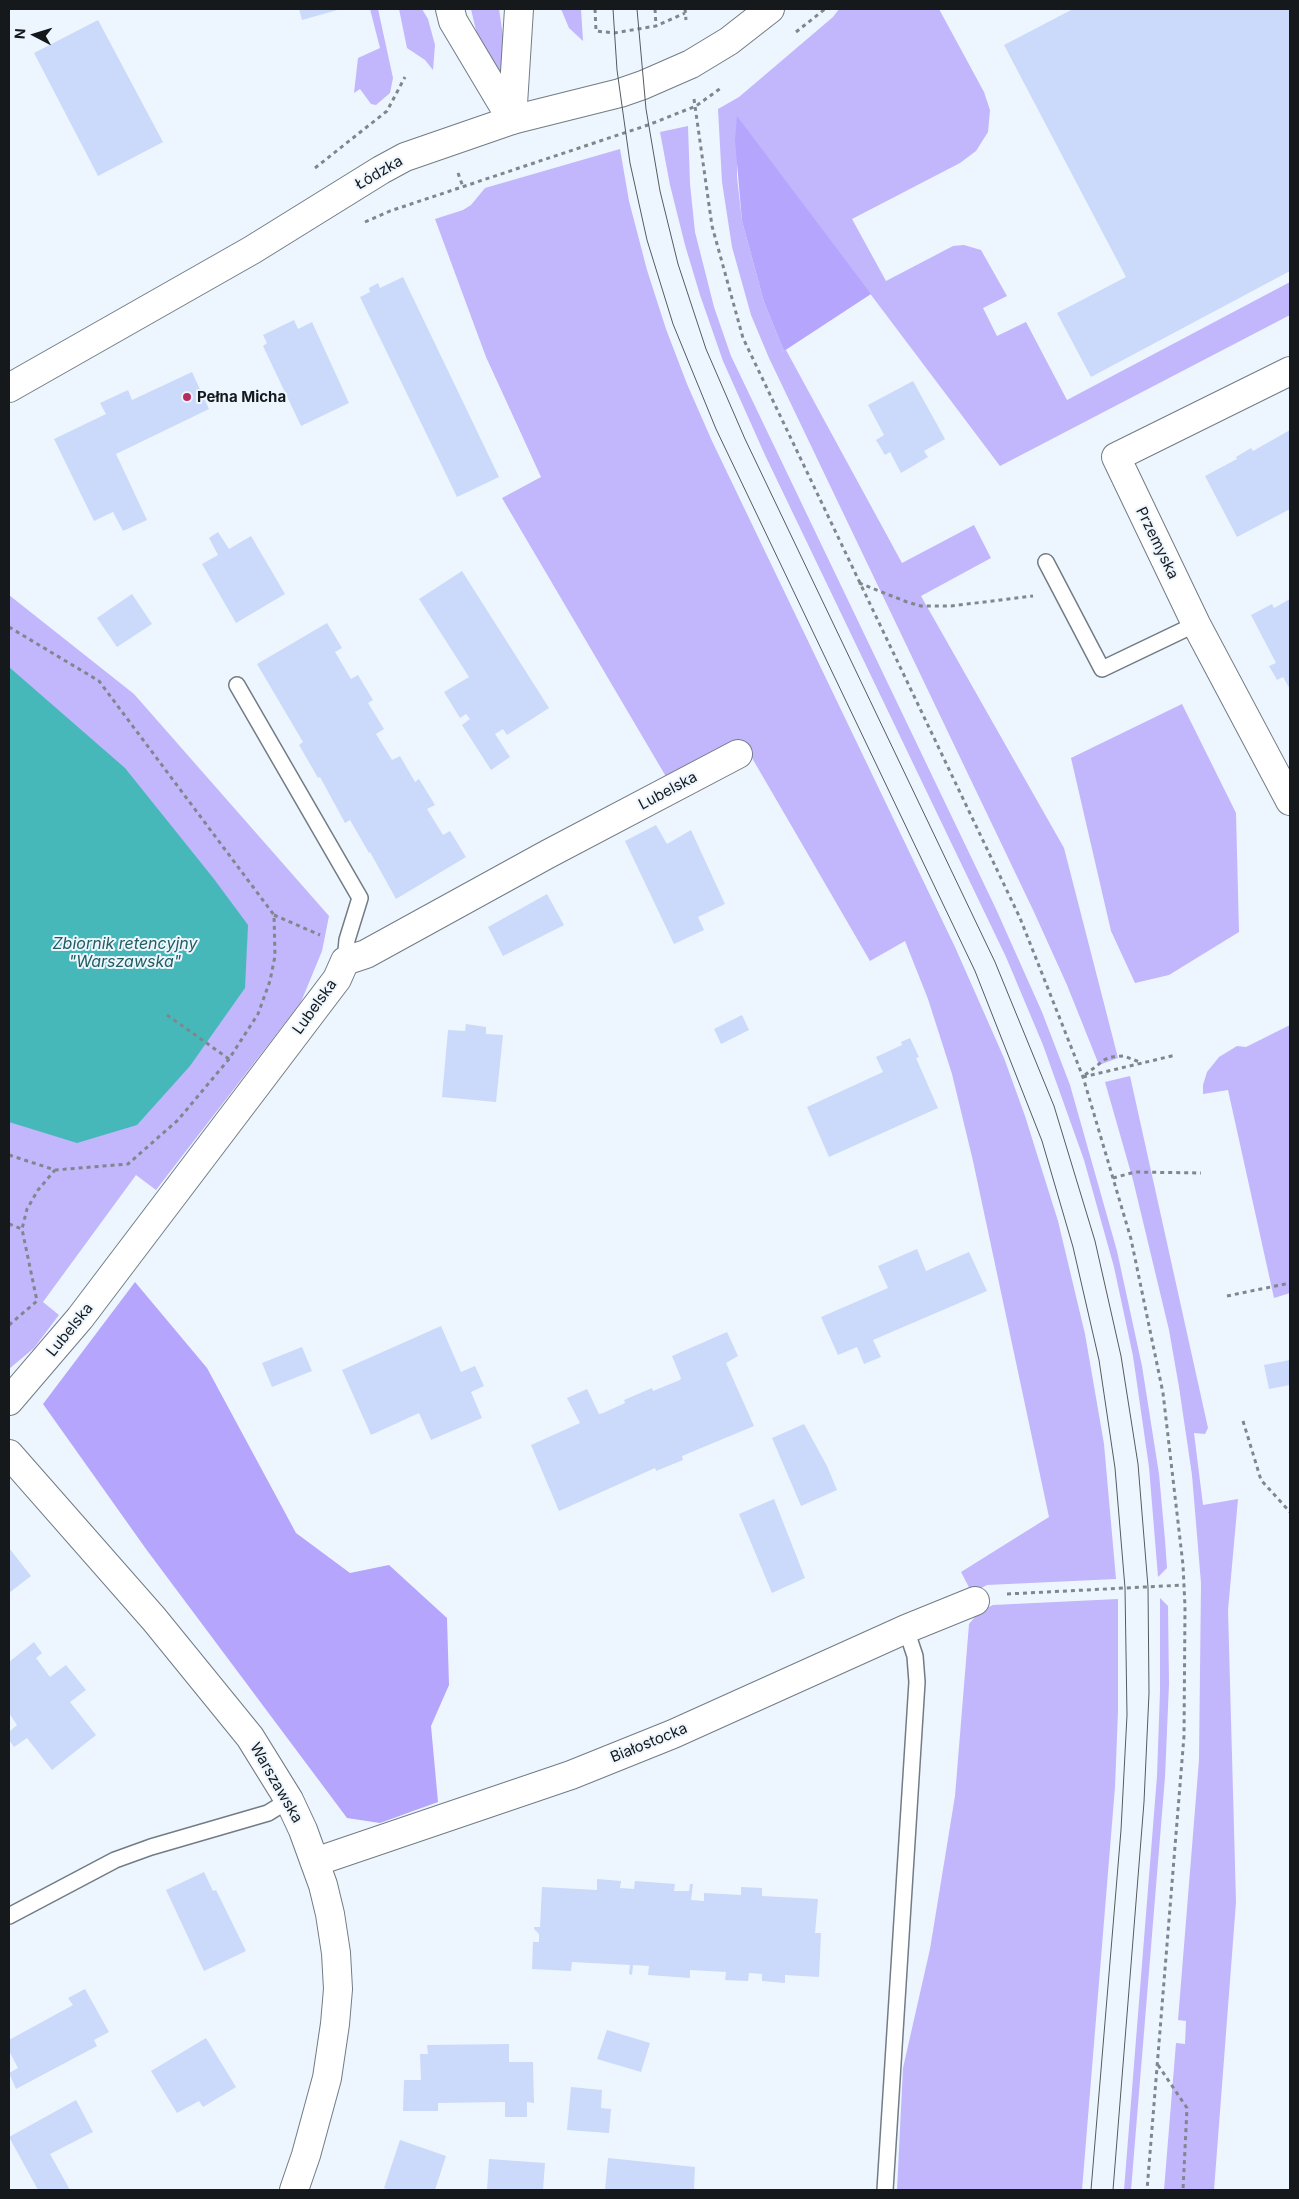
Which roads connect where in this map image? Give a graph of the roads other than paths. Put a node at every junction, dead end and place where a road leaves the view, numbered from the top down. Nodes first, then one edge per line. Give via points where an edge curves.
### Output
1 (450, 9) edge
2 (519, 9) edge
3 (770, 9) edge
4 (512, 120) junction
5 (1290, 371) edge
6 (9, 388) edge
7 (1046, 562) dead end
8 (1196, 624) junction
9 (237, 685) dead end
10 (738, 754) dead end
11 (1283, 768) edge
12 (1290, 801) edge
13 (345, 961) junction
14 (9, 1401) edge
15 (9, 1454) edge
16 (975, 1600) road end
17 (906, 1629) junction
18 (289, 1800) junction
19 (315, 1862) junction
20 (9, 1916) edge
21 (294, 2190) edge
22 (885, 2190) edge

1 - 4 street via 453,21
2 - 4 street
3 - 4 street, Łódzka via 729,41 691,64 643,85
4 - 6 street, Łódzka via 405,157 252,250
5 - 8 street, Przemyska via 1116,457
7 - 8 lane via 1102,669
8 - 11 street, Przemyska
9 - 13 lane via 360,898 347,940
10 - 13 street, Lubelska via 366,954
11 - 12 street, Przemyska
13 - 14 street, Lubelska via 337,979 80,1318
15 - 18 street, Warszawska via 222,1701 250,1737
16 - 17 street, Białostocka
17 - 19 street, Białostocka via 627,1753
17 - 22 lane via 915,1656 917,1682
18 - 19 street, Warszawska
18 - 20 lane via 268,1813 115,1860
19 - 21 street, Warszawska via 330,1914 336,1953 336,2024 327,2078

